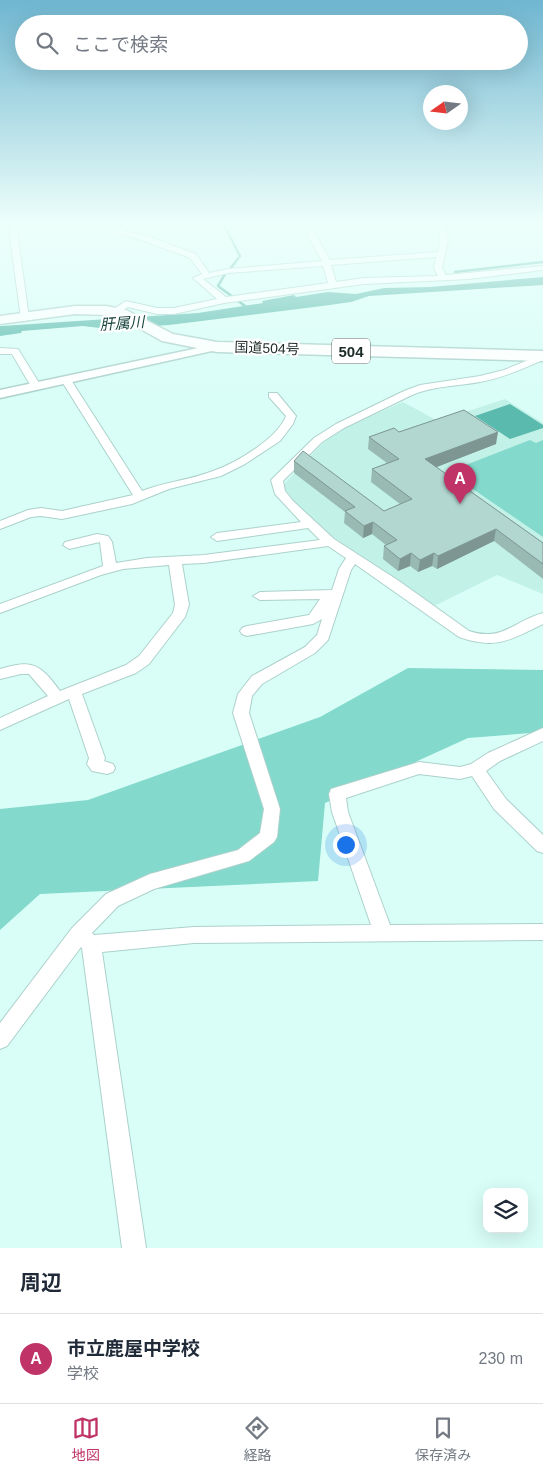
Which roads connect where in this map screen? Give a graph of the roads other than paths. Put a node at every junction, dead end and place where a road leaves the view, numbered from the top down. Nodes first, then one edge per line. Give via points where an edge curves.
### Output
1 (20, 281) edge
2 (201, 281) edge
3 (332, 281) edge
4 (364, 281) edge
5 (333, 285) junction
6 (224, 300) junction
7 (122, 314) junction
8 (25, 318) junction
9 (0, 320) edge
10 (217, 347) junction
11 (0, 351) edge
12 (543, 357) edge
13 (66, 380) junction
14 (36, 386) junction
15 (0, 394) edge
16 (272, 395) dead end
17 (140, 497) junction
18 (310, 524) junction
19 (0, 525) edge
20 (216, 537) dead end
21 (330, 542) junction
22 (69, 545) dead end
23 (354, 557) junction
24 (174, 560) junction
25 (110, 568) junction
26 (333, 594) junction
27 (260, 596) dead end
28 (0, 609) edge
29 (543, 618) edge
30 (247, 631) dead end
31 (0, 674) edge
32 (74, 691) junction
33 (57, 698) junction
34 (0, 724) edge
35 (543, 734) edge
36 (107, 768) dead end
37 (476, 769) junction
38 (543, 846) edge
39 (383, 932) junction
40 (543, 932) edge
41 (85, 939) junction
42 (0, 1039) edge
43 (134, 1248) edge

1 - 8 street
2 - 6 street
3 - 5 street
4 - 5 street
5 - 6 street
6 - 7 street via 174,311 126,304
7 - 8 highway, 国道504号 / 504 via 74,309
7 - 10 highway, 国道504号 / 504 via 161,335
8 - 9 highway, 国道504号 / 504
10 - 12 highway, 国道504号 / 504
10 - 13 street
11 - 14 street via 15,351
12 - 18 street via 499,375 420,388 355,418 318,440 277,480 278,492
13 - 14 street
13 - 17 street
14 - 15 street
16 - 17 street via 291,416 276,439 217,474 166,486
17 - 19 street via 62,515 28,514
18 - 20 street
18 - 21 street
21 - 23 street
21 - 24 street
22 - 25 street via 104,539
23 - 26 street
23 - 29 street via 464,634 478,639 502,638
24 - 25 street
24 - 32 street via 182,605 180,614 144,660 131,669
25 - 28 street
26 - 27 street
26 - 30 street via 312,619
26 - 41 street via 323,637 310,650 257,680 245,694 242,713 272,809 268,837 243,856 150,882 112,900
31 - 33 street via 28,667 37,672
32 - 33 street
32 - 36 street via 97,758 95,764
33 - 34 street
35 - 37 street via 494,756
37 - 38 street via 500,804
37 - 39 street via 460,774 419,768 337,794 340,812
39 - 40 street
39 - 41 street
41 - 42 street
41 - 43 street

